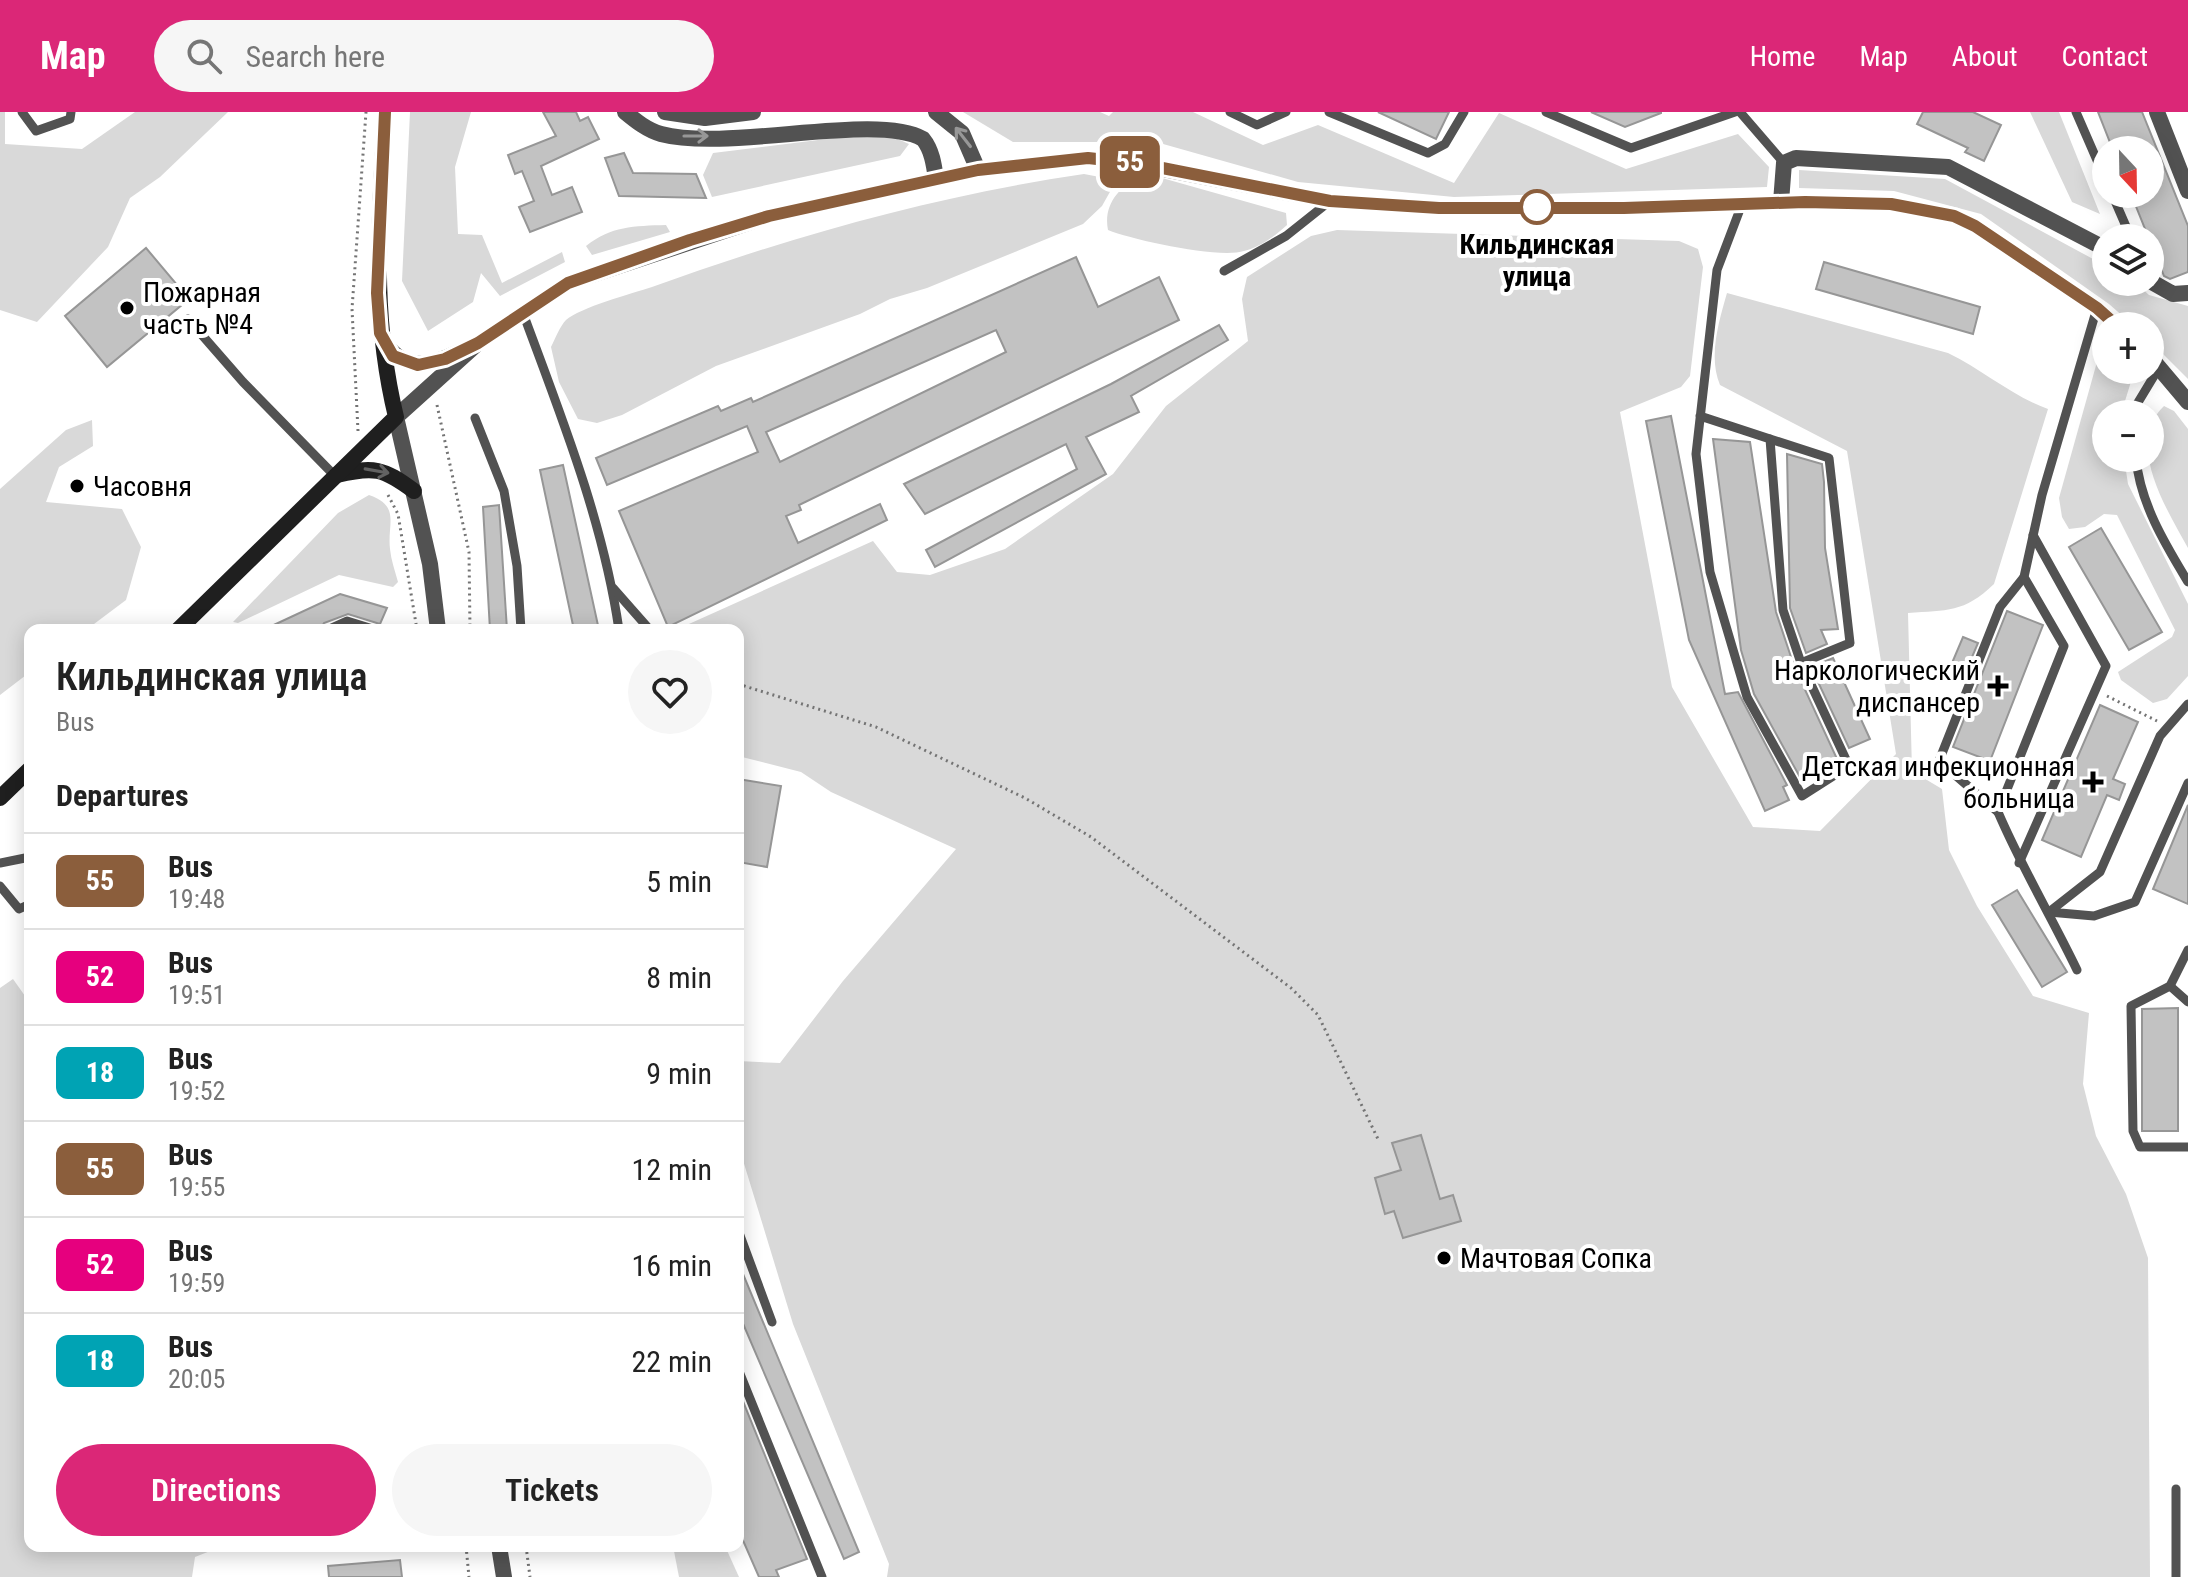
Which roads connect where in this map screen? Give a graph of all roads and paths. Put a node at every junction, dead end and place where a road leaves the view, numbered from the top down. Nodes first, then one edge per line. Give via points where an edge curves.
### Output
1 (22, 112) edge
2 (71, 112) edge
3 (366, 112) edge
4 (385, 112) edge
5 (625, 112) edge
6 (665, 112) edge
7 (753, 112) edge
8 (936, 112) edge
9 (1230, 112) edge
10 (1286, 112) edge
11 (1329, 112) edge
12 (1464, 112) edge
13 (1546, 112) edge
14 (1738, 112) edge
15 (2076, 112) edge
16 (2157, 112) edge
17 (2092, 149) edge
18 (1784, 163) junction
19 (978, 170) junction
20 (936, 179) junction
21 (2188, 191) edge
22 (1330, 201) junction
23 (1781, 202) junction
24 (1742, 203) junction
25 (2092, 242) edge
26 (1224, 271) dead end
27 (2164, 289) edge
28 (2188, 293) edge
29 (2097, 308) junction
30 (522, 311) junction
31 (2101, 312) edge
32 (188, 319) dead end
33 (380, 333) junction
34 (478, 343) junction
35 (2164, 373) edge
36 (431, 382) junction
37 (2188, 402) edge
38 (1700, 416) junction
39 (396, 417) junction
40 (475, 418) dead end
41 (1770, 439) junction
42 (364, 447) junction
43 (2137, 472) edge
44 (335, 476) junction
45 (384, 489) dead end
46 (414, 491) junction
47 (2033, 535) junction
48 (2024, 577) junction
49 (2188, 582) edge
50 (613, 588) junction
51 (184, 624) edge
52 (416, 624) edge
53 (437, 624) edge
54 (470, 624) edge
55 (521, 624) edge
56 (618, 624) edge
57 (645, 624) edge
58 (1801, 663) junction
59 (744, 686) edge
60 (2095, 690) junction
61 (2188, 704) edge
62 (2168, 727) junction
63 (24, 775) edge
64 (2188, 783) edge
65 (0, 798) edge
66 (1998, 812) junction
67 (24, 858) edge
68 (0, 863) edge
69 (2019, 863) junction
70 (0, 886) edge
71 (24, 907) edge
72 (2049, 912) junction
73 (2188, 950) edge
74 (2077, 970) dead end
75 (2170, 986) junction
76 (2188, 1002) edge
77 (1378, 1139) dead end
78 (2188, 1147) edge
79 (744, 1246) edge
80 (772, 1322) dead end
81 (744, 1384) edge
82 (2176, 1489) dead end
83 (467, 1552) edge
84 (500, 1552) edge
85 (527, 1552) edge
86 (469, 1577) edge
87 (504, 1577) edge
88 (530, 1577) edge
89 (822, 1577) edge
90 (2176, 1577) edge

1 - 2 lane via 36,131 70,119
3 - 42 path via 352,309 357,428
4 - 33 main road
5 -> 20 street via 643,126 672,136 707,137 848,118 886,118 923,139
6 - 7 street via 705,118
19 -> 8 street via 962,133
9 - 10 lane via 1257,125
11 - 12 lane via 1428,153 1445,144
13 - 14 lane via 1631,148
14 - 18 lane
15 - 17 lane
16 - 21 street
18 - 23 street
18 - 25 street via 1804,157 1948,167
19 - 20 street
19 - 22 street via 1115,160
20 - 30 street via 769,216 690,240 568,283
22 - 24 street via 1439,208
22 - 26 lane via 1286,236
23 - 24 street
23 - 29 street via 1891,204 1954,216
24 - 38 lane via 1717,270
27 - 28 street
29 - 31 street
29 - 47 lane
30 - 34 street
30 - 50 lane via 581,468
32 - 44 lane
33 - 34 street via 393,356 418,365
33 - 39 main road
34 - 36 street
35 - 37 street
36 - 39 street
36 - 54 path via 469,552
38 - 41 lane
38 - 58 lane via 1696,454 1710,572 1747,697 1802,796 1849,766
39 - 42 main road
39 - 46 street
40 - 55 lane via 504,491
41 - 58 lane via 1783,610
41 - 58 lane via 1829,458 1850,643
42 - 44 main road
43 - 49 lane via 2162,538
44 -> 46 main road via 362,469 387,471
44 - 51 main road
45 - 52 path via 398,514
46 - 53 street
47 - 48 lane
47 - 60 lane via 2106,666
48 - 66 lane via 2064,646
48 - 66 lane via 2000,607 1939,761
50 - 56 lane
50 - 57 lane
59 - 77 path via 876,727 1012,792 1091,837 1291,988 1318,1015
60 - 62 path
60 - 69 lane
61 - 62 lane
62 - 72 lane via 2100,872
63 - 65 main road
64 - 72 lane via 2135,902 2094,916
66 - 69 lane
67 - 68 lane
69 - 72 lane
70 - 71 lane via 19,909
72 - 74 lane
73 - 75 lane
75 - 76 lane
75 - 78 lane via 2131,1006 2133,1131 2140,1147
79 - 80 lane
81 - 89 lane
82 - 90 lane
83 - 86 path
84 - 87 street
85 - 88 path

